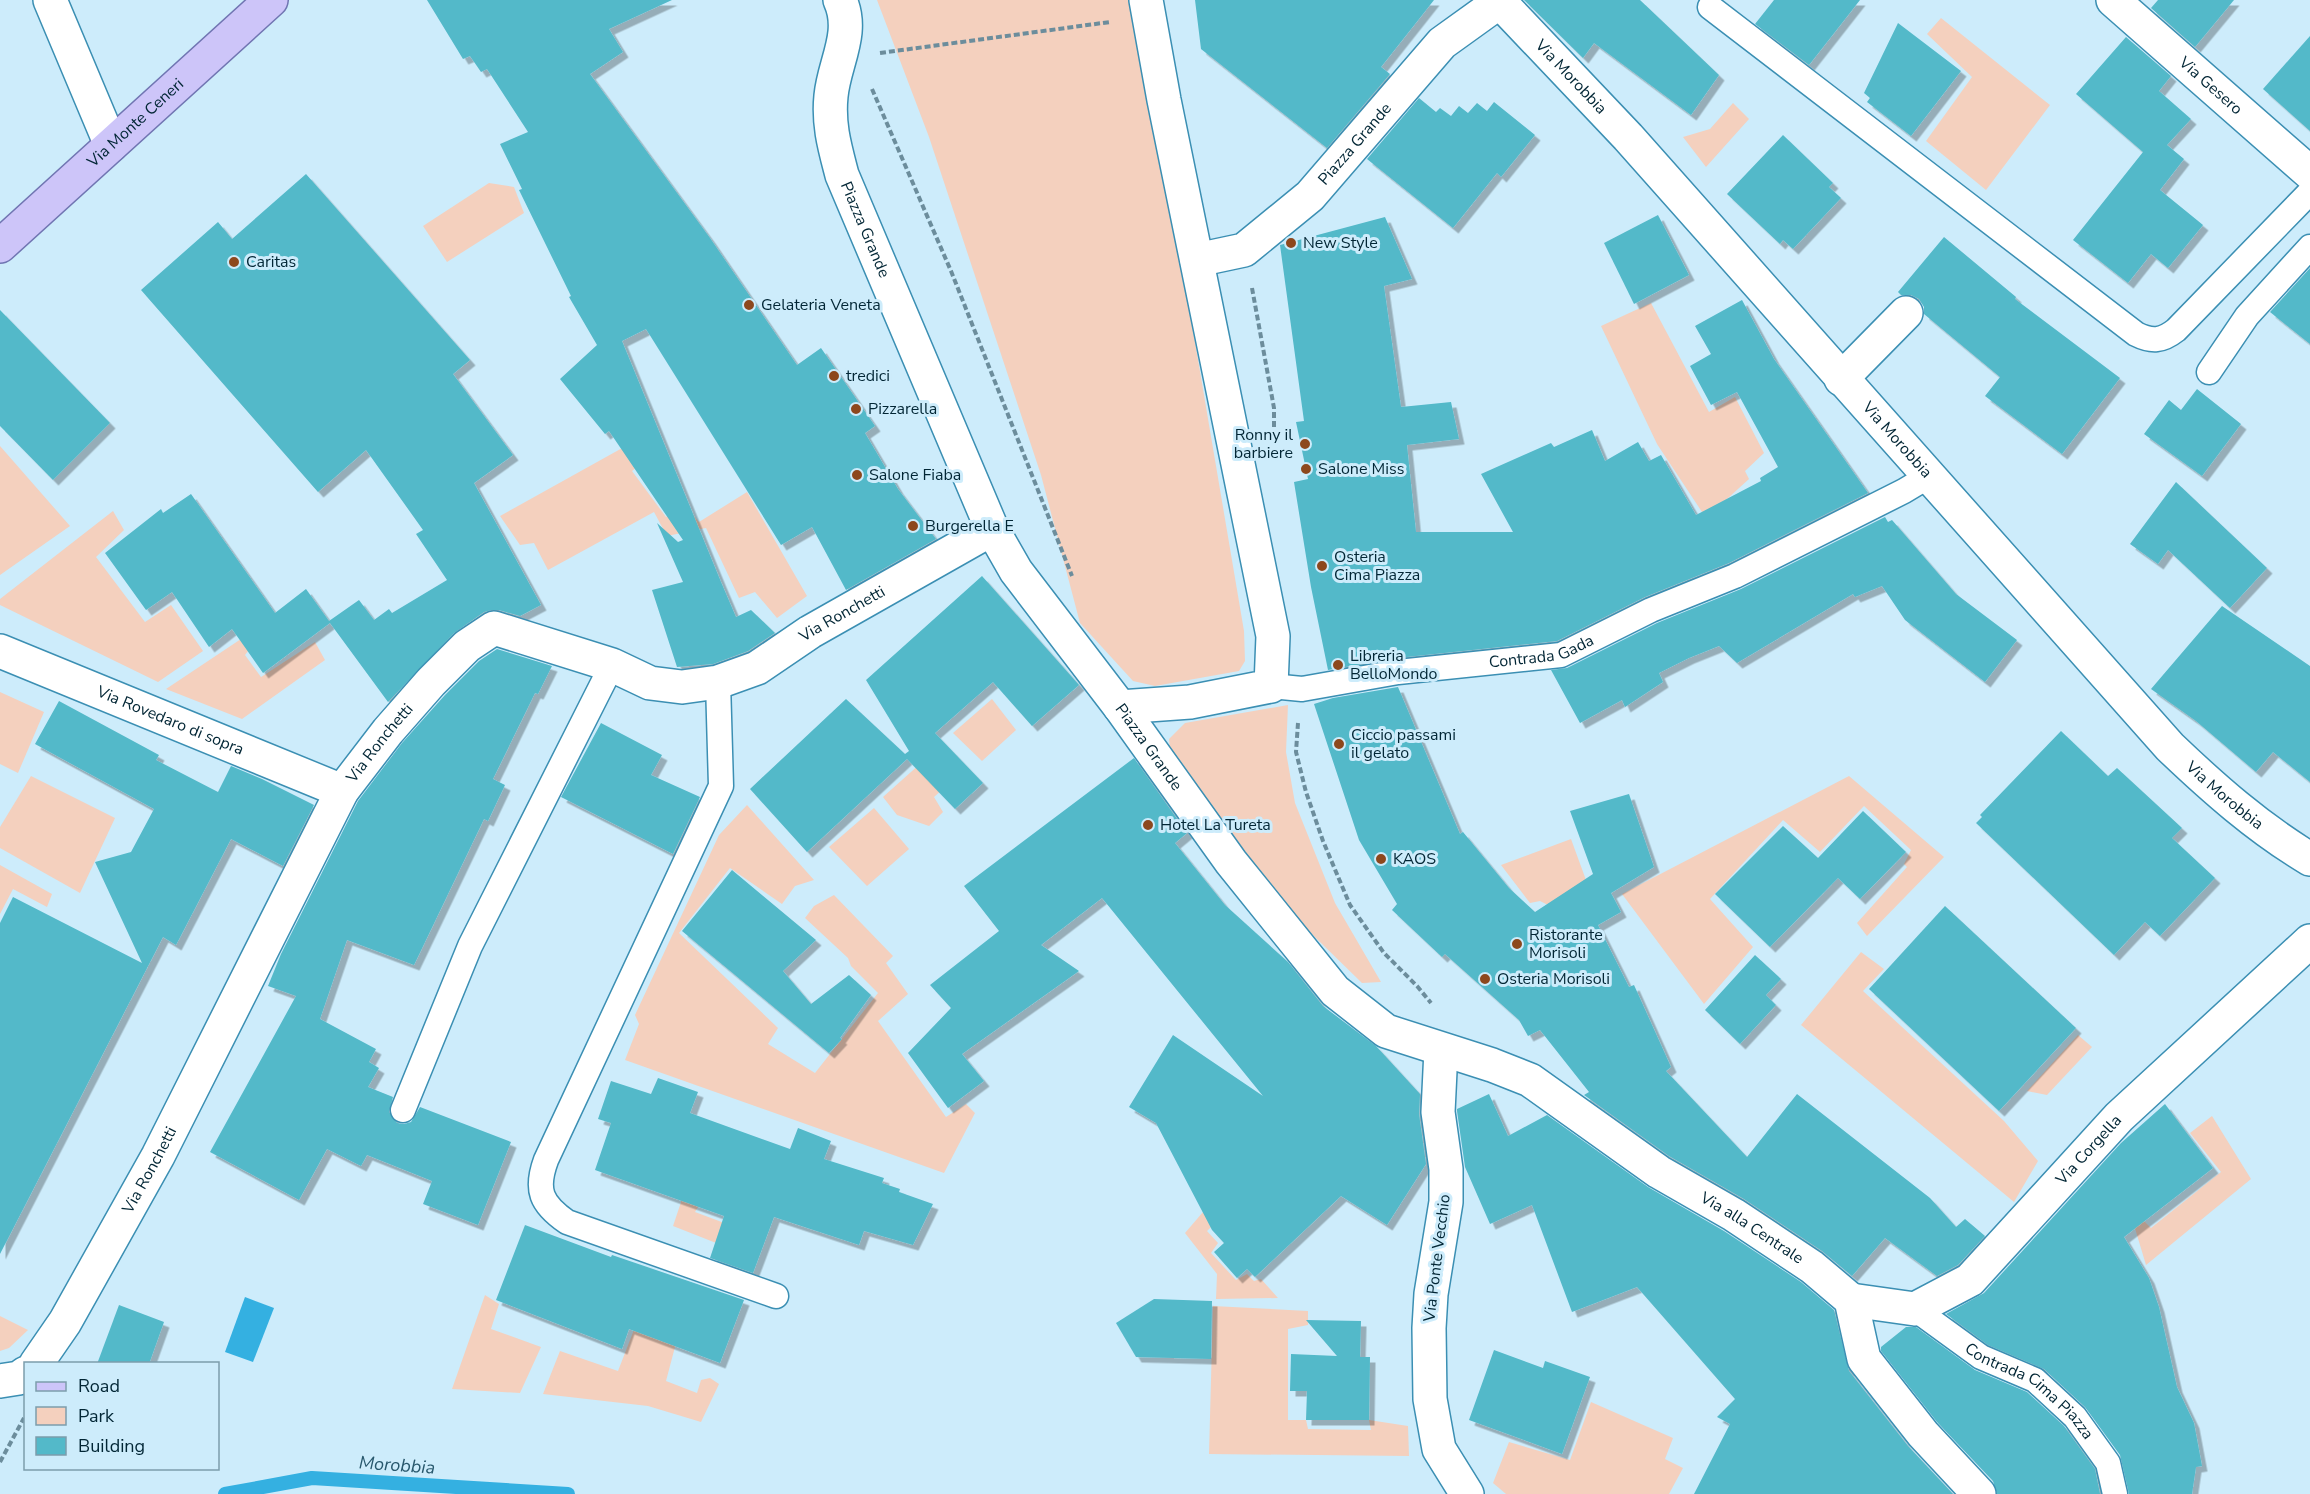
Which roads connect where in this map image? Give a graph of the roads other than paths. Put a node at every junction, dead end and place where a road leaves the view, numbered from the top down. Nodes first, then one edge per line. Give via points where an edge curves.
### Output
1 (50, 0) edge
2 (271, 0) edge
3 (840, 0) edge
4 (2113, 0) edge
5 (1497, 1) edge
6 (1710, 7) dead end
7 (1147, 8) edge
8 (111, 145) junction
9 (2310, 172) edge
10 (2310, 192) edge
11 (0, 246) edge
12 (2310, 247) edge
13 (1197, 260) junction
14 (1906, 313) dead end
15 (2209, 372) dead end
16 (1841, 379) junction
17 (1929, 476) junction
18 (992, 529) junction
19 (0, 651) edge
20 (612, 666) junction
21 (718, 682) junction
22 (1286, 687) junction
23 (1120, 707) junction
24 (342, 791) junction
25 (2310, 859) edge
26 (2310, 941) edge
27 (1441, 1050) junction
28 (403, 1110) dead end
29 (776, 1296) dead end
30 (1851, 1300) junction
31 (1915, 1310) junction
32 (37, 1362) edge
33 (24, 1374) edge
34 (0, 1381) edge
35 (1467, 1494) edge
36 (1979, 1494) edge
37 (2115, 1494) edge

1 - 8 street
2 - 8 main road, Via Monte Ceneri
3 - 18 street, Piazza Grande via 846,34 831,95 831,134 842,175
4 - 9 street, Via Gesero
5 - 13 street, Piazza Grande via 1442,42 1310,196 1244,250
5 - 16 street, Via Morobbia via 1628,137
6 - 10 lane via 2148,340 2158,340 2176,330
7 - 13 street
8 - 11 main road, Via Monte Ceneri
12 - 15 lane via 2247,316
13 - 22 street via 1272,636
14 - 16 street
16 - 17 street, Via Morobbia
17 - 22 lane, Contrada Gada via 1735,576 1651,610 1561,655
17 - 25 street, Via Morobbia via 2170,747 2217,792
18 - 21 street, Via Ronchetti via 810,632 757,668
18 - 23 street, Piazza Grande via 1016,571
19 - 24 street, Via Rovedaro di sopra
20 - 21 street, Via Ronchetti via 651,683 682,687
20 - 24 street, Via Ronchetti via 494,628 467,646 430,682
20 - 28 lane via 470,946
21 - 29 lane via 722,786 546,1160 541,1193 545,1204 567,1222
22 - 23 street, Contrada Gada via 1191,702
23 - 27 street, Piazza Grande via 1231,862 1335,991 1386,1031
24 - 32 street, Via Ronchetti via 158,1156 65,1322
26 - 31 street, Via Corgella via 2119,1118 1970,1280
27 - 30 street, Via alla Centrale via 1530,1080 1659,1172 1734,1215 1812,1268
27 - 35 street, Via Ponte Vecchio via 1438,1112 1446,1202 1431,1293 1430,1399 1439,1449
30 - 31 street
30 - 36 street via 1864,1359 1923,1434
31 - 37 lane, Contrada Cima Piazza via 1981,1357 2035,1380 2075,1417 2108,1463
33 - 34 street

